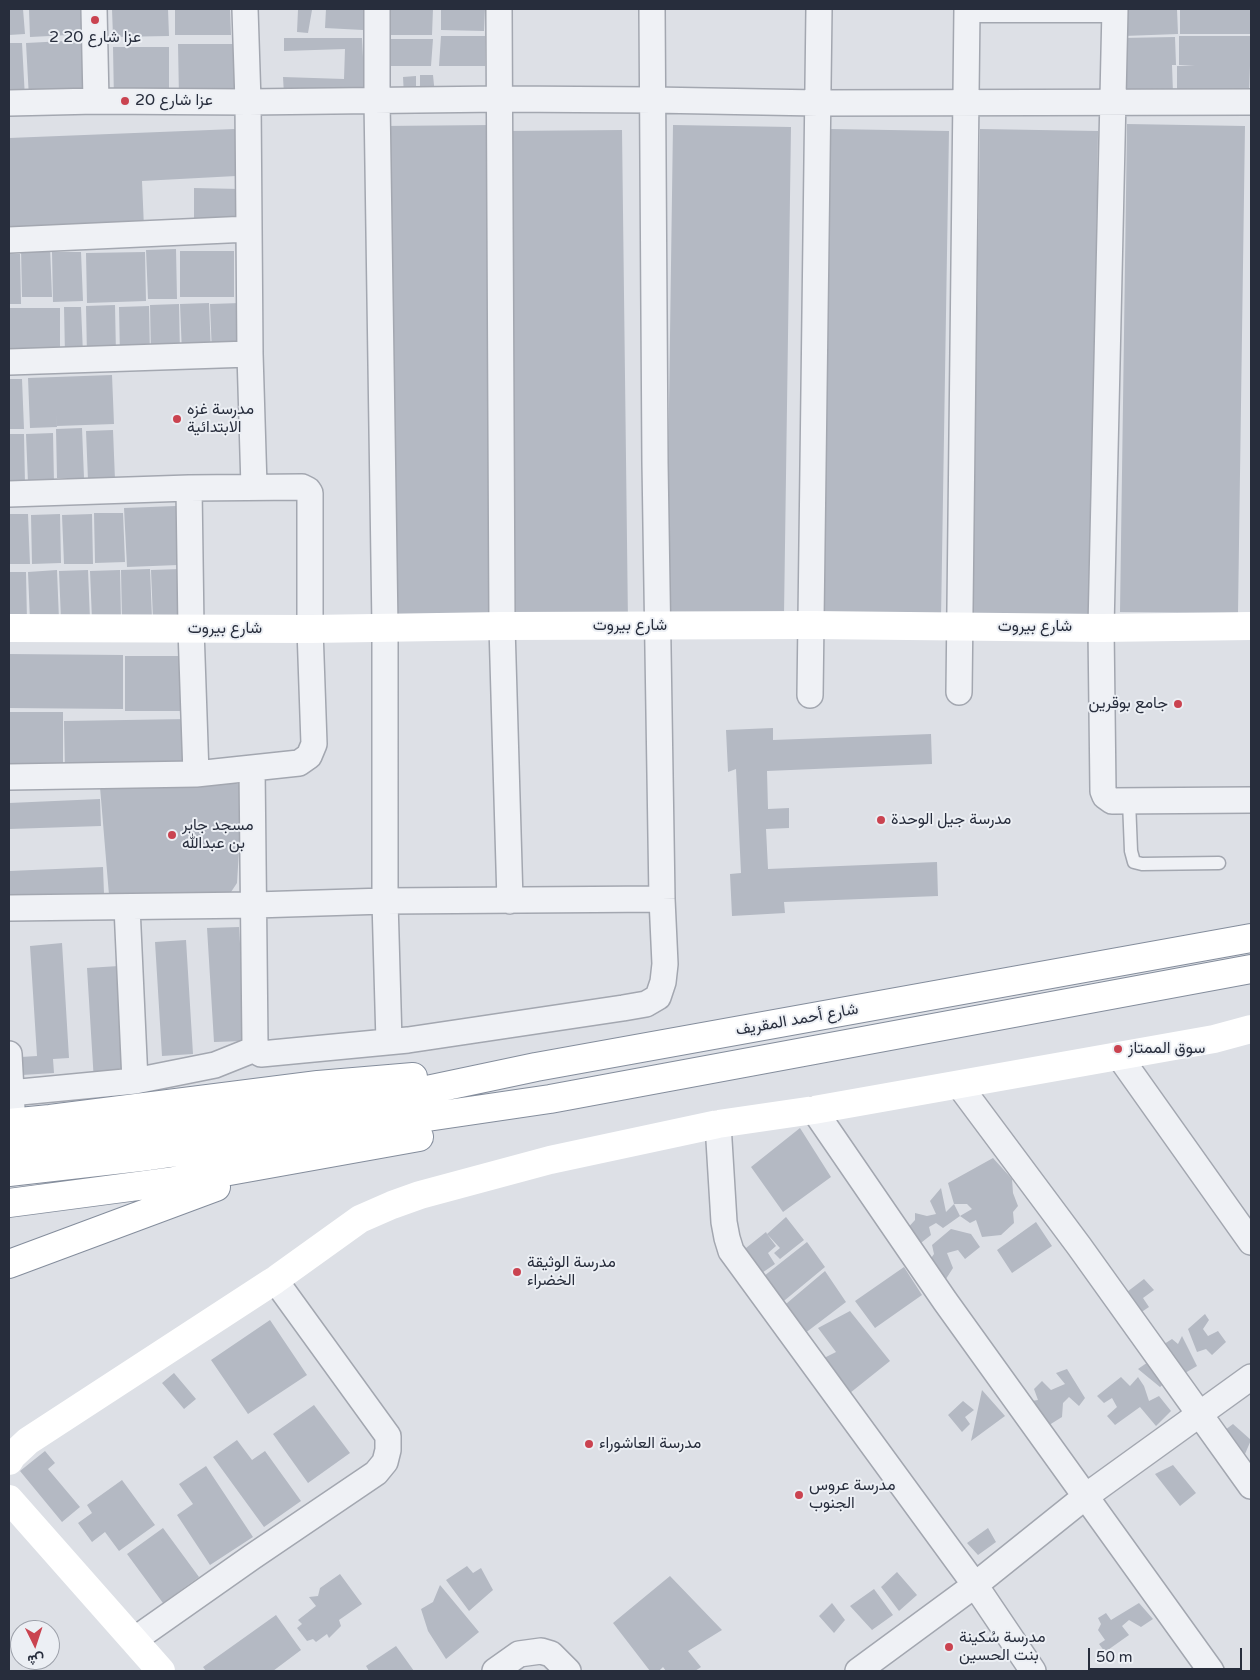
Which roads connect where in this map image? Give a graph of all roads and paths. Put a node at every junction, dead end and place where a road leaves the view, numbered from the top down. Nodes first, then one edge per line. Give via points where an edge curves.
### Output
1 (94, 9) edge
2 (245, 9) edge
3 (377, 9) edge
4 (499, 9) edge
5 (652, 9) edge
6 (819, 9) edge
7 (966, 12) edge
8 (1115, 12) edge
9 (501, 99) junction
10 (377, 100) junction
11 (653, 100) junction
12 (96, 101) junction
13 (248, 102) junction
14 (964, 102) junction
15 (1251, 102) edge
16 (9, 103) edge
17 (818, 103) junction
18 (1113, 103) junction
19 (249, 229) junction
20 (9, 240) edge
21 (250, 354) junction
22 (9, 362) edge
23 (254, 487) junction
24 (189, 488) junction
25 (9, 494) edge
26 (812, 625) junction
27 (502, 626) junction
28 (659, 626) junction
29 (1251, 626) edge
30 (385, 627) junction
31 (960, 627) junction
32 (9, 628) edge
33 (1101, 628) junction
34 (192, 629) junction
35 (310, 629) junction
36 (958, 692) dead end
37 (810, 695) dead end
38 (252, 768) junction
39 (196, 774) junction
40 (9, 777) edge
41 (1251, 800) edge
42 (1129, 801) junction
43 (1219, 864) dead end
44 (662, 899) junction
45 (385, 901) junction
46 (510, 901) junction
47 (255, 905) junction
48 (127, 907) junction
49 (9, 908) edge
50 (1251, 938) edge
51 (1251, 969) edge
52 (1251, 1029) edge
53 (389, 1042) junction
54 (255, 1049) junction
55 (9, 1054) edge
56 (1119, 1056) junction
57 (536, 1067) junction
58 (135, 1082) junction
59 (959, 1085) junction
60 (550, 1099) junction
61 (10, 1109) edge
62 (814, 1110) junction
63 (345, 1117) junction
64 (718, 1124) junction
65 (9, 1147) edge
66 (277, 1163) junction
67 (9, 1172) edge
68 (9, 1203) edge
69 (1251, 1242) edge
70 (9, 1264) edge
71 (275, 1280) junction
72 (1251, 1377) edge
73 (1200, 1413) junction
74 (9, 1461) edge
75 (1251, 1486) edge
76 (1086, 1496) junction
77 (9, 1499) edge
78 (975, 1585) junction
79 (134, 1640) junction
80 (161, 1671) edge
81 (495, 1671) edge
82 (568, 1671) edge
83 (858, 1671) edge
84 (1033, 1671) edge
85 (1211, 1671) edge

1 - 12 street
2 - 13 street
3 - 10 street
4 - 9 street
5 - 11 street
6 - 17 street
7 - 8 lane
7 - 14 street
8 - 18 street
9 - 10 street
9 - 11 street
9 - 27 street
10 - 13 street
10 - 30 street
11 - 17 street
11 - 28 street
12 - 13 street
12 - 16 street
13 - 19 street
14 - 17 street
14 - 18 street
14 - 31 street
15 - 18 street
17 - 26 street
18 - 33 street
19 - 20 street
19 - 21 street
21 - 22 street
21 - 23 street
23 - 24 street
23 - 35 street via 302,487 310,494
24 - 25 street
24 - 34 street
26 - 28 main road, شارع بيروت
26 - 31 main road, شارع بيروت
26 - 37 street
27 - 28 main road, شارع بيروت
27 - 30 main road, شارع بيروت
27 - 46 street
28 - 44 street
29 - 33 main road, شارع بيروت
30 - 35 main road, شارع بيروت
30 - 45 street
31 - 33 main road, شارع بيروت
31 - 36 street
32 - 34 main road, شارع بيروت
33 - 42 street via 1103,791 1109,800
34 - 35 main road, شارع بيروت
34 - 39 street
35 - 38 street via 314,744 309,756 299,763
38 - 39 street
38 - 47 street
39 - 40 street
41 - 42 street
42 - 43 lane via 1134,862
44 - 46 street
44 - 53 street via 663,982 658,997 646,1004
45 - 46 street
45 - 47 street
45 - 53 street
47 - 48 street
47 - 54 street
48 - 49 street
48 - 58 street
50 - 57 main road, شارع أحمد المقريف
51 - 60 main road, شارع أحمد المقريف
52 - 56 main road
53 - 54 street via 261,1054
54 - 58 street via 215,1065
55 - 61 street
56 - 59 main road
56 - 69 street
57 - 61 main road via 318,1085 50,1119
57 - 63 main road, شارع أحمد المقريف via 394,1097
58 - 61 street
59 - 62 main road
59 - 73 street
60 - 63 main road, شارع أحمد المقريف
60 - 66 main road via 439,1133
62 - 64 main road
62 - 76 street via 945,1301
63 - 65 main road via 145,1131
63 - 67 main road via 149,1156
64 - 71 main road via 550,1160 420,1194 360,1219
64 - 78 street via 724,1222 731,1250
66 - 68 main road via 168,1182
66 - 70 main road
71 - 74 main road via 28,1441
71 - 79 street via 388,1436 385,1462 376,1473
72 - 73 street
73 - 75 street
73 - 76 street
76 - 78 street
76 - 85 street
77 - 79 main road
78 - 83 street
78 - 84 street
79 - 80 main road
81 - 82 street via 519,1654 541,1651 551,1654

